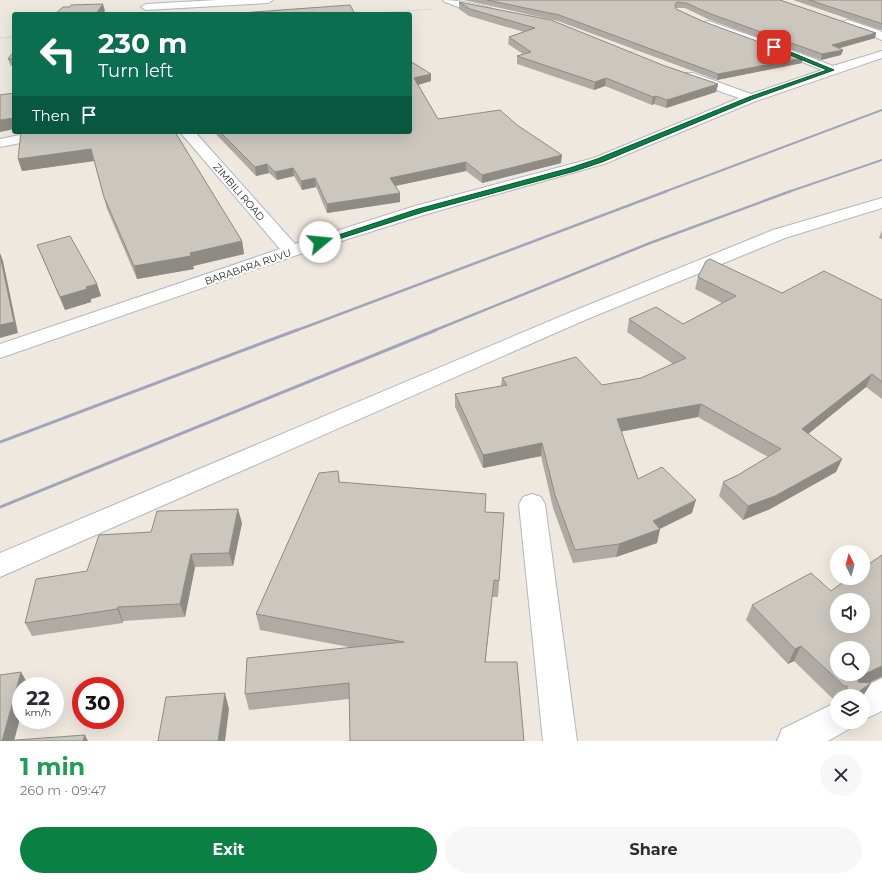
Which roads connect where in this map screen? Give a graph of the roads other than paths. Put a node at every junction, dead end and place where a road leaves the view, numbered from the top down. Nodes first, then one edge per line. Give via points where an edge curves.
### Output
1 (268, 0) edge
2 (448, 0) edge
3 (146, 7) edge
4 (498, 12) edge
5 (698, 20) edge
6 (837, 20) edge
7 (882, 36) edge
8 (882, 54) edge
9 (832, 70) junction
10 (676, 72) edge
11 (751, 98) junction
12 (46, 134) edge
13 (189, 134) edge
14 (0, 143) edge
15 (882, 202) edge
16 (291, 251) junction
17 (0, 351) edge
18 (532, 504) dead end
19 (0, 565) edge
20 (882, 694) edge
21 (870, 700) edge
22 (830, 722) edge
23 (560, 741) edge
24 (794, 741) edge

1 - 3 street
2 - 4 street via 464,6
5 - 9 street
6 - 7 street
8 - 9 street, BARABARA RUVU
9 - 11 street, BARABARA RUVU
10 - 11 street
11 - 16 street, BARABARA RUVU via 599,161 421,210
12 - 14 street
13 - 16 street, ZIMBILI ROAD
15 - 19 street via 779,234 578,316
16 - 17 street, BARABARA RUVU
18 - 23 street
20 - 21 street
22 - 24 street

